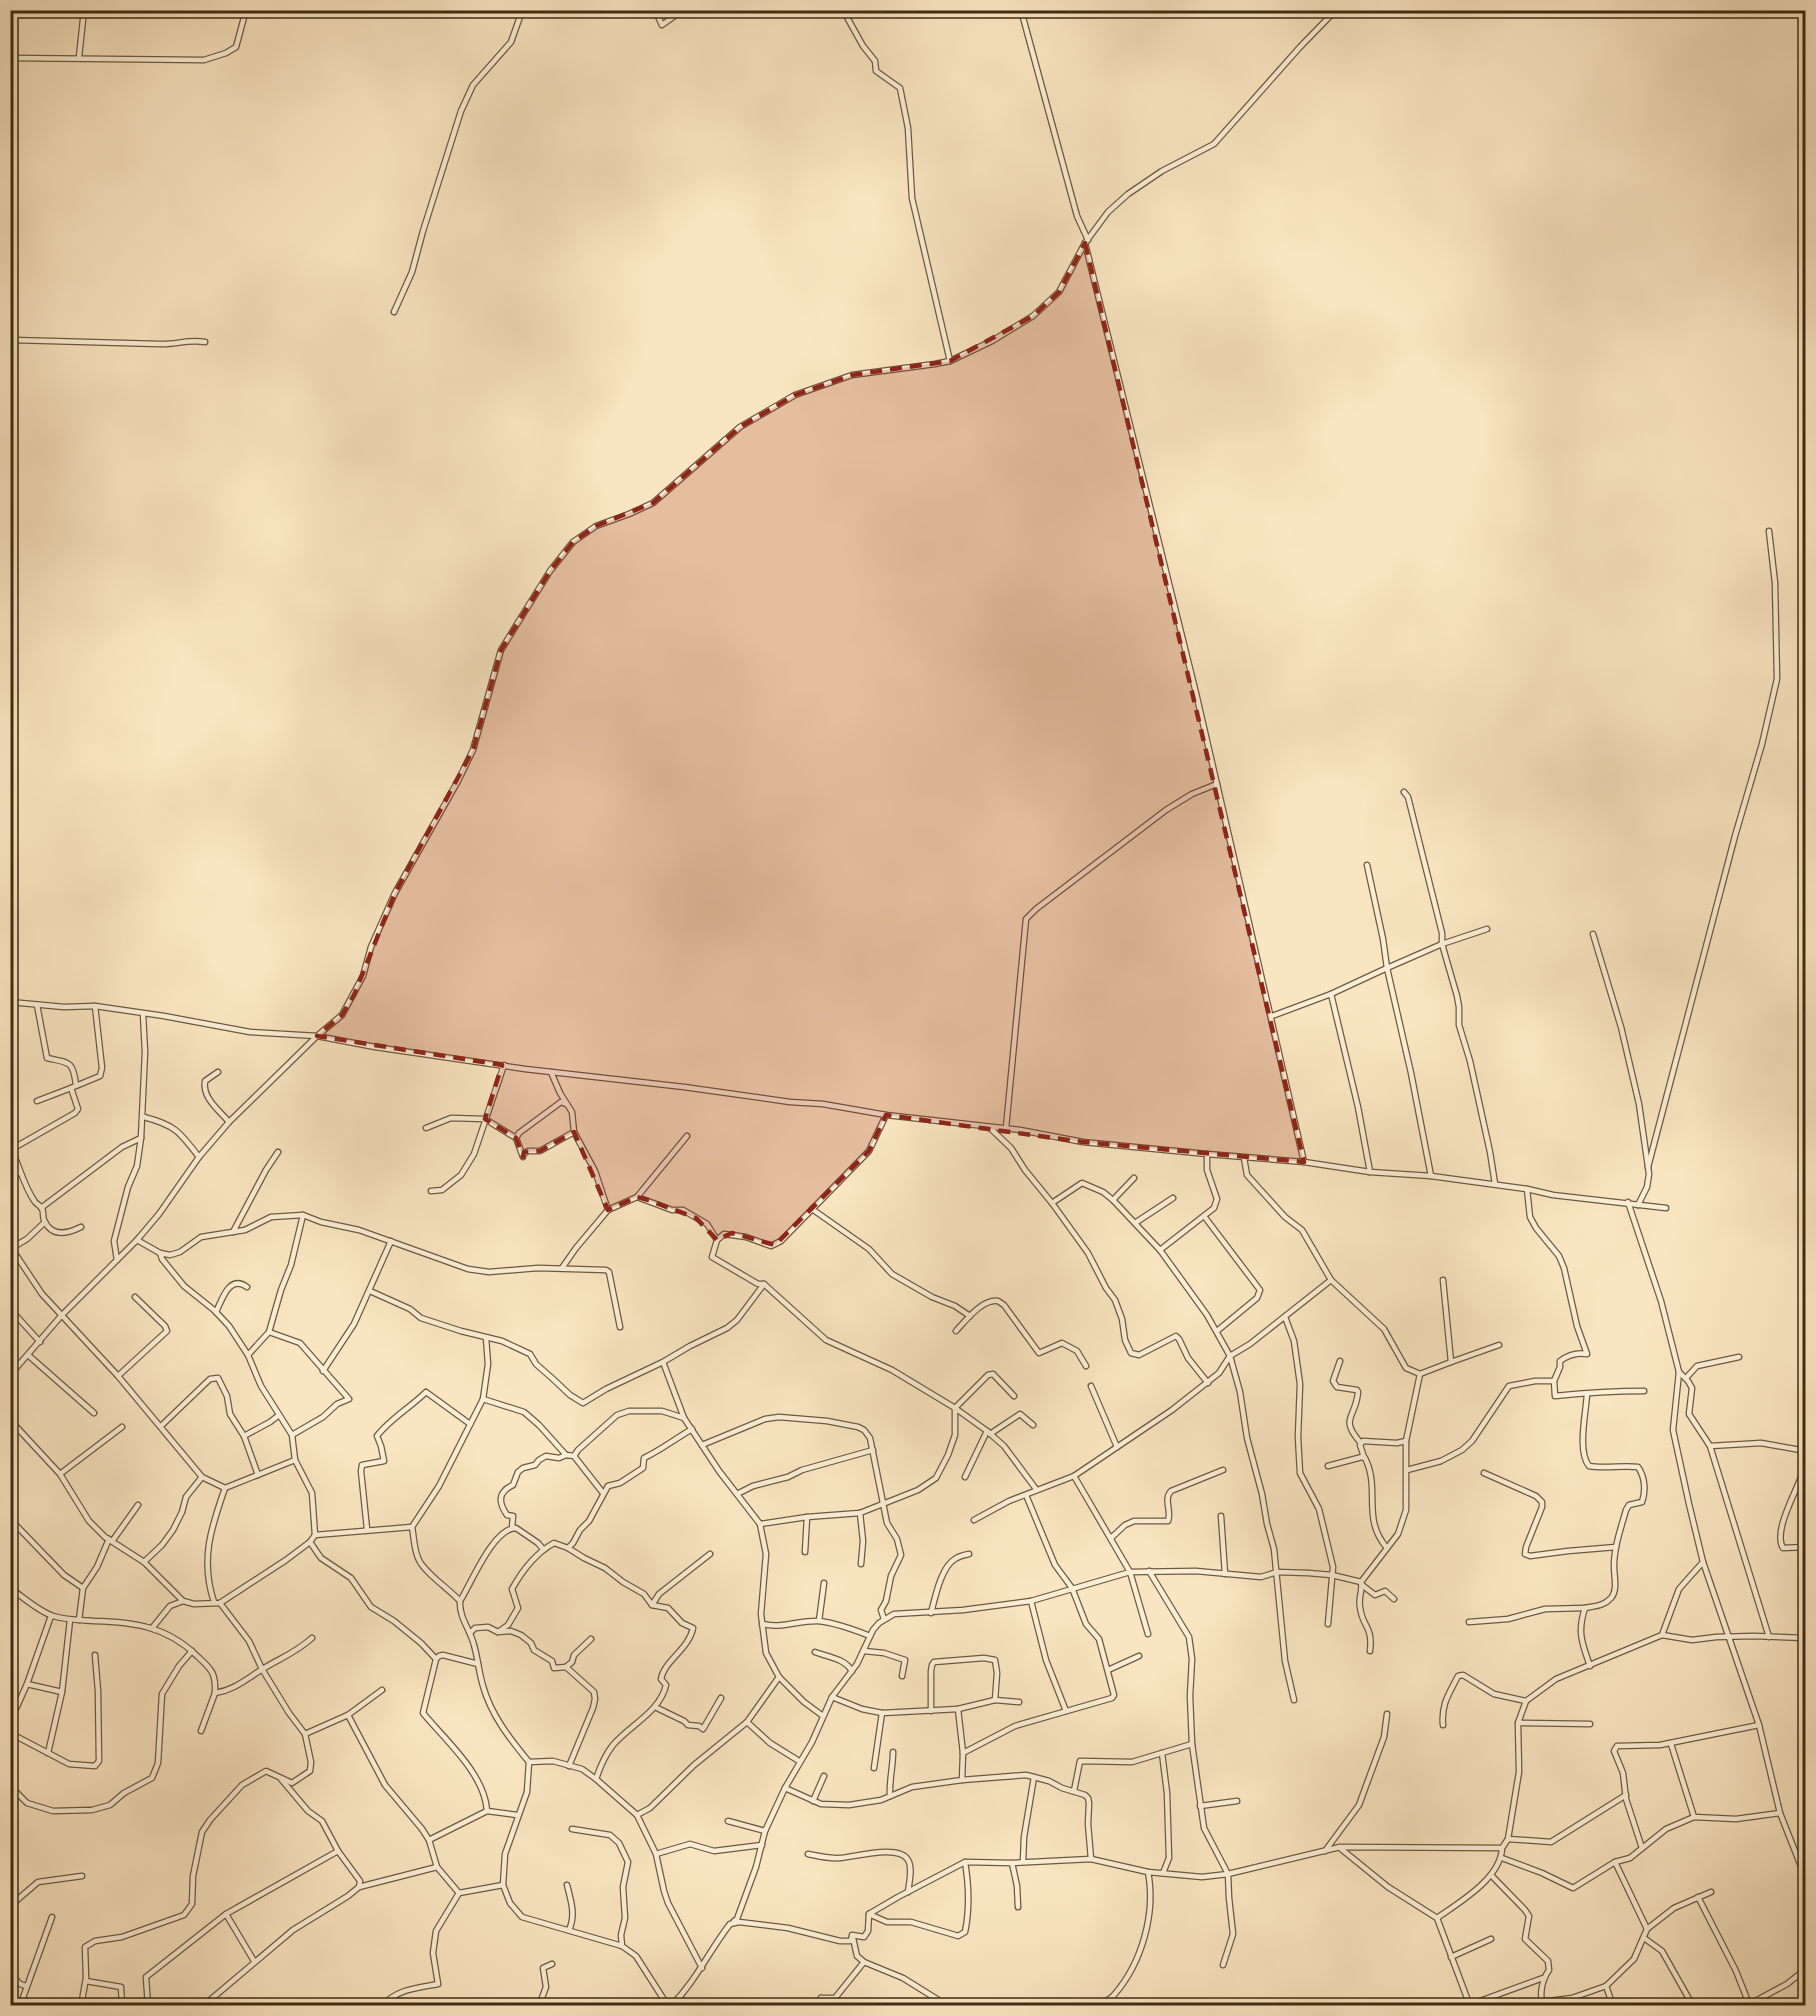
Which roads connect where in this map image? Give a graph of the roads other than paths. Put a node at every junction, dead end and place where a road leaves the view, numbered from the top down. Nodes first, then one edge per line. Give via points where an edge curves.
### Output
1 (84, 10) edge
2 (246, 10) edge
3 (554, 10) edge
4 (578, 10) edge
5 (608, 10) edge
6 (655, 10) edge
7 (682, 10) edge
8 (843, 10) edge
9 (1021, 10) edge
10 (1336, 10) edge
11 (522, 11) edge
12 (79, 57) junction
13 (10, 58) edge
14 (1087, 242) junction
15 (394, 312) dead end
16 (10, 340) edge
17 (206, 342) dead end
18 (950, 361) junction
19 (1769, 531) dead end
20 (1216, 784) junction
21 (1404, 792) dead end
22 (1367, 865) dead end
23 (1487, 929) dead end
24 (1593, 934) dead end
25 (1442, 944) junction
26 (1387, 968) junction
27 (1331, 994) junction
28 (10, 1002) edge
29 (37, 1005) junction
30 (95, 1006) junction
31 (143, 1014) junction
32 (1272, 1016) junction
33 (317, 1036) junction
34 (504, 1065) junction
35 (218, 1072) dead end
36 (551, 1072) junction
37 (73, 1086) junction
38 (37, 1101) dead end
39 (566, 1104) junction
40 (885, 1115) junction
41 (144, 1117) junction
42 (485, 1119) junction
43 (229, 1122) junction
44 (988, 1127) junction
45 (426, 1128) dead end
46 (1006, 1128) junction
47 (574, 1132) junction
48 (687, 1136) dead end
49 (141, 1138) junction
50 (516, 1138) junction
51 (11, 1147) edge
52 (278, 1152) dead end
53 (1207, 1154) junction
54 (199, 1157) junction
55 (1244, 1158) junction
56 (1304, 1162) junction
57 (1648, 1167) junction
58 (20, 1172) junction
59 (1370, 1172) junction
60 (1431, 1176) junction
61 (10, 1178) edge
62 (1134, 1178) dead end
63 (1495, 1184) junction
64 (1527, 1189) junction
65 (431, 1191) dead end
66 (637, 1197) junction
67 (1173, 1198) dead end
68 (1113, 1200) junction
69 (1628, 1202) junction
70 (1052, 1203) junction
71 (1638, 1205) junction
72 (42, 1208) junction
73 (1666, 1208) dead end
74 (812, 1209) junction
75 (608, 1210) junction
76 (303, 1215) junction
77 (1204, 1216) junction
78 (45, 1222) junction
79 (1135, 1223) junction
80 (81, 1227) dead end
81 (233, 1232) junction
82 (137, 1240) junction
83 (717, 1240) junction
84 (391, 1241) junction
85 (11, 1249) edge
86 (1160, 1250) junction
87 (160, 1253) junction
88 (117, 1260) junction
89 (562, 1268) junction
90 (1331, 1280) junction
91 (1443, 1280) dead end
92 (764, 1284) junction
93 (247, 1287) dead end
94 (370, 1291) junction
95 (135, 1297) dead end
96 (10, 1309) edge
97 (216, 1312) junction
98 (61, 1316) junction
99 (970, 1316) junction
100 (1285, 1317) junction
101 (620, 1327) dead end
102 (1217, 1330) junction
103 (956, 1331) dead end
104 (269, 1332) junction
105 (486, 1338) junction
106 (40, 1342) junction
107 (1498, 1345) dead end
108 (28, 1355) junction
109 (248, 1355) junction
110 (1230, 1356) junction
111 (1739, 1357) dead end
112 (1340, 1361) dead end
113 (663, 1362) junction
114 (1451, 1362) junction
115 (1086, 1366) dead end
116 (322, 1371) junction
117 (1679, 1372) junction
118 (1420, 1374) junction
119 (11, 1375) edge
120 (118, 1376) junction
121 (1686, 1378) junction
122 (1554, 1381) junction
123 (1208, 1383) junction
124 (1091, 1386) dead end
125 (1644, 1391) dead end
126 (1587, 1394) junction
127 (1014, 1396) dead end
128 (483, 1399) junction
129 (955, 1408) junction
130 (94, 1413) dead end
131 (279, 1415) junction
132 (684, 1418) junction
133 (10, 1420) edge
134 (470, 1424) junction
135 (1033, 1425) dead end
136 (161, 1426) junction
137 (122, 1427) dead end
138 (692, 1429) junction
139 (989, 1432) junction
140 (244, 1436) junction
141 (292, 1436) junction
142 (1360, 1442) junction
143 (1406, 1442) junction
144 (702, 1444) junction
145 (1710, 1446) junction
146 (1117, 1447) junction
147 (873, 1450) junction
148 (1806, 1452) edge
149 (566, 1455) junction
150 (574, 1456) junction
151 (1364, 1457) junction
152 (295, 1460) junction
153 (1328, 1466) dead end
154 (1223, 1470) dead end
155 (1407, 1470) junction
156 (1484, 1473) dead end
157 (60, 1474) junction
158 (258, 1475) junction
159 (1074, 1476) junction
160 (202, 1477) junction
161 (965, 1477) dead end
162 (225, 1488) junction
163 (1036, 1490) junction
164 (603, 1493) junction
165 (737, 1494) junction
166 (1026, 1495) junction
167 (138, 1505) dead end
168 (884, 1505) junction
169 (860, 1513) junction
170 (1221, 1516) dead end
171 (807, 1517) junction
172 (10, 1519) edge
173 (974, 1520) dead end
174 (760, 1524) junction
175 (412, 1527) junction
176 (512, 1528) junction
177 (367, 1529) junction
178 (315, 1535) junction
179 (1111, 1538) junction
180 (111, 1540) junction
181 (310, 1542) junction
182 (1616, 1547) junction
183 (1806, 1547) edge
184 (568, 1548) junction
185 (1387, 1548) junction
186 (543, 1549) junction
187 (805, 1552) dead end
188 (710, 1554) dead end
189 (969, 1554) dead end
190 (144, 1562) junction
191 (1703, 1562) junction
192 (861, 1564) dead end
193 (1149, 1571) junction
194 (1130, 1572) junction
195 (1277, 1572) junction
196 (1225, 1574) junction
197 (1332, 1575) junction
198 (824, 1583) dead end
199 (1362, 1584) junction
200 (10, 1588) edge
201 (83, 1588) junction
202 (1072, 1588) junction
203 (1394, 1599) dead end
204 (183, 1601) junction
205 (460, 1601) junction
206 (1031, 1601) junction
207 (217, 1603) junction
208 (652, 1605) junction
209 (1585, 1608) junction
210 (931, 1613) junction
211 (51, 1616) junction
212 (884, 1619) junction
213 (70, 1620) junction
214 (79, 1620) junction
215 (819, 1621) junction
216 (1469, 1622) dead end
217 (762, 1624) junction
218 (1328, 1624) dead end
219 (153, 1627) junction
220 (498, 1632) junction
221 (470, 1633) junction
222 (1148, 1634) dead end
223 (1662, 1635) junction
224 (870, 1636) junction
225 (1729, 1637) junction
226 (1769, 1637) junction
227 (312, 1638) dead end
228 (1806, 1638) edge
229 (591, 1639) dead end
230 (192, 1651) junction
231 (864, 1651) junction
232 (1370, 1651) dead end
233 (814, 1652) dead end
234 (95, 1655) dead end
235 (1139, 1656) dead end
236 (436, 1659) junction
237 (478, 1664) junction
238 (1590, 1666) junction
239 (566, 1667) junction
240 (262, 1669) junction
241 (1108, 1670) junction
242 (852, 1671) junction
243 (902, 1676) dead end
244 (779, 1677) junction
245 (27, 1684) junction
246 (382, 1690) dead end
247 (62, 1692) junction
248 (215, 1693) junction
249 (832, 1697) junction
250 (721, 1698) dead end
251 (995, 1700) junction
252 (1294, 1700) dead end
253 (1526, 1701) junction
254 (1019, 1702) dead end
255 (655, 1707) junction
256 (958, 1710) junction
257 (931, 1711) junction
258 (1066, 1711) junction
259 (882, 1713) junction
260 (1387, 1714) dead end
261 (348, 1715) junction
262 (823, 1716) junction
263 (10, 1722) edge
264 (747, 1722) junction
265 (1518, 1723) junction
266 (1590, 1724) dead end
267 (1443, 1725) dead end
268 (1759, 1725) junction
269 (201, 1731) dead end
270 (10, 1733) edge
271 (305, 1734) junction
272 (1192, 1744) junction
273 (1671, 1744) junction
274 (892, 1752) dead end
275 (963, 1753) junction
276 (1162, 1753) junction
277 (48, 1754) junction
278 (799, 1761) junction
279 (529, 1762) junction
280 (569, 1766) junction
281 (874, 1768) dead end
282 (824, 1776) dead end
283 (280, 1777) junction
284 (1034, 1777) junction
285 (596, 1779) junction
286 (962, 1780) junction
287 (10, 1786) edge
288 (785, 1788) junction
289 (1074, 1791) junction
290 (1626, 1795) junction
291 (890, 1796) junction
292 (813, 1801) junction
293 (1237, 1801) dead end
294 (1200, 1806) junction
295 (487, 1811) junction
296 (1780, 1813) junction
297 (517, 1815) junction
298 (637, 1815) junction
299 (1694, 1817) junction
300 (728, 1821) dead end
301 (572, 1829) dead end
302 (765, 1831) junction
303 (1508, 1839) junction
304 (429, 1840) junction
305 (762, 1845) junction
306 (1340, 1847) junction
307 (1502, 1848) junction
308 (1642, 1848) junction
309 (338, 1851) junction
310 (1325, 1851) junction
311 (656, 1854) junction
312 (808, 1854) dead end
313 (1502, 1858) junction
314 (1091, 1859) junction
315 (1023, 1861) junction
316 (965, 1862) junction
317 (1615, 1862) junction
318 (1012, 1863) junction
319 (437, 1867) junction
320 (1148, 1872) junction
321 (1163, 1873) junction
322 (1228, 1874) junction
323 (1491, 1875) junction
324 (82, 1876) dead end
325 (1806, 1879) edge
326 (503, 1885) junction
327 (567, 1885) dead end
328 (358, 1887) junction
329 (909, 1892) junction
330 (1711, 1892) dead end
331 (459, 1893) junction
332 (1698, 1898) junction
333 (10, 1906) edge
334 (1018, 1907) dead end
335 (226, 1914) junction
336 (869, 1914) junction
337 (52, 1917) dead end
338 (1437, 1918) junction
339 (738, 1921) junction
340 (1647, 1929) junction
341 (569, 1930) junction
342 (852, 1935) junction
343 (1644, 1938) junction
344 (1491, 1939) dead end
345 (622, 1946) junction
346 (1451, 1957) junction
347 (255, 1961) junction
348 (864, 1962) junction
349 (552, 1964) dead end
350 (1223, 1965) dead end
351 (702, 1968) junction
352 (1806, 1969) edge
353 (10, 1973) edge
354 (1543, 1978) junction
355 (86, 1982) junction
356 (26, 1986) junction
357 (1606, 1986) junction
358 (679, 1998) junction
359 (821, 1998) junction
360 (1542, 2004) edge
361 (1469, 2005) edge
362 (1747, 2005) edge
363 (20, 2006) edge
364 (81, 2006) edge
365 (122, 2006) edge
366 (148, 2006) edge
367 (203, 2006) edge
368 (382, 2006) edge
369 (539, 2006) edge
370 (670, 2006) edge
371 (689, 2006) edge
372 (814, 2006) edge
373 (829, 2006) edge
374 (948, 2006) edge
375 (1098, 2006) edge
376 (1613, 2006) edge
377 (1694, 2006) edge

1 - 12 street
2 - 12 street via 236,46 204,60
3 - 11 street
4 - 5 street
6 - 7 street via 662,25
8 - 18 street via 875,61 876,71 900,88 908,128 912,198
9 - 14 street
10 - 14 street via 1214,144 1128,194 1108,212
11 - 15 street via 511,42 474,85 461,111 412,272
12 - 13 street
14 - 18 street via 1059,292 1047,305
14 - 20 street
16 - 17 street
18 - 33 street via 852,375 795,394 740,427 653,503 596,526 573,542 550,571 501,650 473,750 394,893 354,995 342,1015
19 - 57 street via 1775,583 1777,679
20 - 32 street
20 - 46 street via 1166,810 1026,919
21 - 25 street via 1420,842
22 - 26 street
23 - 25 street
24 - 57 street via 1624,1038
25 - 26 street
25 - 63 street via 1457,996 1458,1025 1470,1061
26 - 27 street
26 - 60 street
27 - 32 street
27 - 59 street
28 - 29 street
29 - 30 street
29 - 37 street via 47,1058 64,1060 74,1068
30 - 31 street
30 - 37 street via 102,1072
31 - 33 street via 250,1032
31 - 41 street
32 - 56 street
33 - 34 street
33 - 43 street
34 - 36 street
34 - 42 street
35 - 43 street via 205,1081 204,1087
36 - 39 street
36 - 40 street via 824,1104
37 - 38 street
37 - 51 street via 78,1109 75,1113
39 - 47 street via 572,1112
39 - 50 street via 561,1101
40 - 44 street
40 - 74 street via 869,1151
41 - 49 street
41 - 54 street via 172,1126
42 - 45 street via 451,1118
42 - 50 street
42 - 65 street via 477,1148 461,1175 442,1190
43 - 54 street
44 - 46 street
44 - 70 street via 1011,1148
46 - 53 street via 1083,1142
47 - 50 street via 522,1157
47 - 75 street via 595,1172
48 - 66 street
49 - 72 street via 122,1147
49 - 88 street via 114,1241
51 - 58 street
52 - 81 street
53 - 55 street
53 - 77 street via 1207,1170 1217,1199 1214,1208
54 - 82 street
55 - 56 street
55 - 90 street via 1247,1175 1302,1230
56 - 59 street
57 - 71 street via 1647,1187
58 - 61 street
58 - 72 street
59 - 60 street
60 - 63 street
62 - 68 street
63 - 64 street
64 - 69 street
64 - 122 street via 1530,1217 1564,1268 1587,1354 1568,1355 1560,1361
66 - 75 street
66 - 83 street via 683,1210 707,1224
67 - 79 street
68 - 70 street via 1082,1183
68 - 79 street
69 - 71 street
69 - 117 street via 1661,1301
70 - 123 street via 1115,1300 1131,1353 1138,1355 1176,1336
71 - 73 street
72 - 78 street
74 - 83 street via 775,1245 732,1233
74 - 99 street via 858,1240 892,1274
75 - 89 street
76 - 81 street via 271,1217
76 - 84 street
76 - 104 street
77 - 86 street
77 - 102 street via 1260,1290 1257,1298
78 - 80 street via 62,1233
78 - 85 street
79 - 86 street
81 - 87 street via 201,1237 170,1255
82 - 87 street
82 - 88 street
83 - 92 street via 711,1257
84 - 89 street via 459,1266 489,1272
84 - 94 street
85 - 98 street
86 - 102 street
87 - 97 street via 184,1286
88 - 98 street
89 - 101 street via 609,1272
90 - 100 street
90 - 118 street via 1384,1329 1406,1368
91 - 114 street
92 - 113 street via 737,1320
92 - 129 street via 826,1340 892,1370
93 - 97 street via 233,1283
94 - 105 street via 421,1317
94 - 116 street via 354,1324
95 - 120 street via 167,1331
96 - 106 street
97 - 109 street
98 - 106 street
98 - 120 street
99 - 103 street
99 - 115 street via 987,1302 998,1300 1039,1353 1062,1343 1077,1351
100 - 110 street
100 - 197 street via 1294,1341 1300,1384 1300,1473 1319,1509
102 - 110 street
104 - 109 street
104 - 116 street via 300,1343
105 - 113 street via 530,1354 583,1403
105 - 128 street via 488,1364
106 - 108 street
107 - 114 street
108 - 119 street
108 - 130 street
109 - 131 street
110 - 123 street
110 - 195 street
111 - 121 street via 1697,1366
112 - 142 street via 1333,1382 1337,1387 1358,1392 1349,1420 1352,1433
113 - 132 street
114 - 118 street
116 - 141 street via 349,1399
117 - 121 street
117 - 191 street via 1673,1430
118 - 143 street
120 - 136 street
121 - 145 street via 1692,1388 1689,1414
122 - 126 street via 1555,1396
122 - 155 street via 1509,1386 1462,1450 1441,1461
123 - 146 street
124 - 146 street
125 - 126 street
126 - 182 street via 1585,1461 1597,1467 1638,1467 1642,1473 1645,1494 1642,1502 1629,1505
127 - 129 street via 991,1374
128 - 134 street
128 - 149 street via 524,1412
129 - 139 street
129 - 168 street via 955,1435 936,1478
131 - 140 street
131 - 141 street
132 - 138 street
132 - 150 street via 650,1410 617,1415
133 - 157 street
134 - 175 street via 439,1486
134 - 177 street via 426,1392 382,1429 376,1436 384,1461 362,1465 361,1471
135 - 139 street via 1020,1414
136 - 140 street via 215,1377
136 - 160 street
137 - 157 street
138 - 144 street
138 - 164 street via 644,1458 643,1468 608,1486
139 - 161 street
139 - 163 street
140 - 158 street
141 - 152 street
142 - 143 street
142 - 151 street
143 - 155 street
144 - 147 street via 779,1417 827,1421 864,1430
144 - 165 street
145 - 148 street via 1761,1443
145 - 226 street
146 - 159 street
147 - 165 street
147 - 168 street
148 - 183 street via 1780,1538 1783,1548
149 - 150 street
149 - 176 street via 546,1456 535,1465 522,1468 513,1485 505,1489 501,1506 507,1515 513,1516
150 - 164 street
151 - 153 street
151 - 185 street via 1373,1486 1372,1519
152 - 158 street
152 - 178 street via 312,1493
154 - 179 street via 1171,1491 1167,1500 1168,1521 1134,1521
155 - 185 street via 1406,1510 1398,1534
156 - 182 street via 1542,1502 1525,1554
157 - 180 street via 89,1521
158 - 162 street
159 - 163 street
159 - 179 street
160 - 162 street
160 - 190 street via 186,1497 173,1530
162 - 207 street via 208,1541 208,1584
163 - 166 street
164 - 184 street via 589,1521
165 - 174 street
166 - 173 street
166 - 202 street via 1055,1565
167 - 180 street
168 - 169 street
168 - 212 street via 901,1555 881,1610
169 - 171 street
169 - 192 street
170 - 196 street
171 - 174 street
171 - 187 street
172 - 201 street via 64,1575
174 - 217 street via 766,1554
175 - 177 street
175 - 205 street via 417,1558 424,1569
176 - 186 street via 522,1531
176 - 205 street via 488,1552
177 - 178 street
178 - 181 street
179 - 194 street
180 - 190 street
180 - 201 street
181 - 207 street
181 - 236 street via 321,1558 351,1578 371,1607 394,1621
182 - 209 street via 1613,1596 1603,1605
184 - 186 street via 554,1543
184 - 208 street via 644,1594
185 - 199 street
186 - 220 street via 512,1589 518,1608
188 - 208 street via 659,1594
189 - 210 street via 953,1560 946,1569
190 - 204 street
191 - 223 street via 1679,1589
191 - 225 street
193 - 194 street
193 - 196 street
193 - 272 street via 1188,1637 1192,1659
194 - 202 street
194 - 222 street
195 - 196 street via 1261,1577
195 - 197 street
195 - 252 street via 1285,1662
197 - 199 street
197 - 218 street
198 - 215 street
199 - 203 street via 1375,1595 1385,1591
199 - 232 street via 1359,1604 1370,1632
200 - 211 street
201 - 214 street
202 - 206 street
202 - 241 street via 1082,1617 1099,1639
204 - 207 street
204 - 219 street via 171,1606
205 - 221 street via 459,1610
206 - 210 street
206 - 258 street via 1046,1660
207 - 240 street via 249,1641
208 - 255 street via 668,1608 693,1628 662,1672 666,1685
209 - 216 street via 1545,1609 1508,1620
209 - 238 street via 1579,1635
210 - 212 street via 900,1612
211 - 213 street
211 - 245 street
212 - 224 street
213 - 214 street
213 - 247 street
214 - 219 street
215 - 217 street
215 - 224 street
217 - 244 street via 766,1653
219 - 230 street
220 - 221 street via 488,1627 475,1628
220 - 239 street via 521,1635 534,1650 552,1661 554,1668
221 - 237 street
223 - 225 street via 1692,1640
223 - 238 street
224 - 231 street
225 - 226 street
225 - 268 street
226 - 228 street
227 - 240 street via 299,1650
229 - 239 street
230 - 248 street via 216,1677
230 - 287 street via 162,1694 158,1763 152,1778 110,1805 92,1810 53,1811 27,1803
231 - 242 street
231 - 243 street via 904,1660
233 - 242 street via 847,1664
234 - 277 street via 99,1761 95,1766 69,1764
235 - 241 street
236 - 237 street via 443,1655
236 - 295 street via 423,1713 479,1783
237 - 279 street via 487,1700
238 - 253 street via 1556,1679
239 - 280 street via 594,1692 595,1699
240 - 248 street via 231,1690
240 - 271 street
241 - 258 street via 1114,1697
242 - 249 street
244 - 262 street
244 - 264 street
245 - 247 street
245 - 263 street
246 - 261 street
247 - 277 street
248 - 269 street
249 - 259 street
249 - 262 street
250 - 255 street via 703,1729
251 - 254 street
251 - 256 street
251 - 257 street via 995,1660 934,1662
253 - 265 street
253 - 267 street via 1494,1694 1463,1675 1458,1676 1443,1705
255 - 285 street via 614,1744
256 - 257 street
256 - 275 street
257 - 259 street
258 - 275 street via 1015,1726
259 - 281 street
260 - 310 street via 1384,1737 1359,1805
261 - 271 street
261 - 304 street via 385,1785
262 - 278 street
264 - 278 street
264 - 298 street via 650,1808
265 - 266 street
265 - 303 street via 1519,1772
268 - 273 street
268 - 296 street
270 - 277 street
271 - 283 street via 310,1771 292,1783
272 - 276 street
272 - 294 street
273 - 290 street via 1617,1746 1614,1751
273 - 299 street
274 - 291 street
275 - 286 street
276 - 289 street via 1132,1762 1080,1761
276 - 321 street via 1169,1858
278 - 288 street
279 - 280 street via 553,1761
279 - 297 street via 527,1792
280 - 285 street
282 - 292 street
283 - 309 street via 308,1811 322,1821
283 - 355 street via 266,1771 242,1785 210,1820 198,1847 192,1904 184,1915 85,1947
284 - 286 street
284 - 289 street
284 - 315 street
285 - 298 street
286 - 291 street via 912,1787
288 - 292 street
288 - 302 street
289 - 314 street via 1088,1798
290 - 303 street via 1551,1842
290 - 308 street
291 - 292 street via 849,1805
293 - 294 street
294 - 322 street via 1204,1828
295 - 297 street
295 - 304 street
296 - 299 street via 1736,1819
296 - 325 street
297 - 326 street via 504,1854
298 - 311 street
299 - 308 street via 1666,1829
300 - 302 street
301 - 345 street via 610,1835 619,1843 628,1862 623,1887
302 - 305 street
303 - 307 street
304 - 319 street
305 - 311 street via 714,1851 690,1844
305 - 339 street
306 - 307 street
306 - 310 street
306 - 338 street via 1388,1887
307 - 313 street
308 - 317 street via 1630,1858
309 - 328 street via 360,1881
309 - 335 street
310 - 322 street
311 - 351 street via 668,1903
312 - 329 street via 841,1858 863,1853 903,1854 910,1866
313 - 317 street via 1573,1888
313 - 323 street
314 - 315 street
314 - 320 street
315 - 318 street
316 - 318 street
316 - 329 street
316 - 336 street via 968,1918 965,1932 960,1935 911,1922 887,1922
317 - 340 street
318 - 334 street
319 - 328 street
319 - 331 street
320 - 321 street
320 - 375 street via 1151,1887 1140,1953 1112,1998
321 - 322 street via 1202,1877
322 - 350 street via 1233,1934
323 - 338 street
323 - 354 street via 1526,1910 1529,1916 1525,1939 1548,1961 1549,1970
324 - 333 street via 38,1882
326 - 331 street
326 - 341 street via 510,1903 522,1917
327 - 341 street via 573,1906
328 - 347 street via 293,1930
329 - 336 street
330 - 332 street
331 - 368 street via 436,1931 433,1953 438,1984 389,1997
332 - 340 street via 1674,1908
332 - 362 street via 1732,1963
335 - 347 street
335 - 366 street via 146,1977
336 - 342 street via 864,1937
337 - 356 street
338 - 346 street
339 - 342 street via 840,1941 851,1941
339 - 351 street via 730,1924
340 - 343 street
341 - 345 street
342 - 348 street via 857,1956
343 - 357 street via 1634,1959
343 - 377 street via 1662,1951
344 - 346 street
345 - 370 street via 636,1956
346 - 361 street
347 - 367 street
348 - 359 street via 836,1998
348 - 374 street via 903,1978
349 - 369 street via 543,1968 546,1987
351 - 358 street
352 - 362 street
353 - 356 street
354 - 360 street
354 - 361 street
355 - 364 street
355 - 365 street via 121,1987
356 - 363 street
357 - 360 street
357 - 376 street
358 - 370 street
358 - 371 street
359 - 372 street
359 - 373 street

